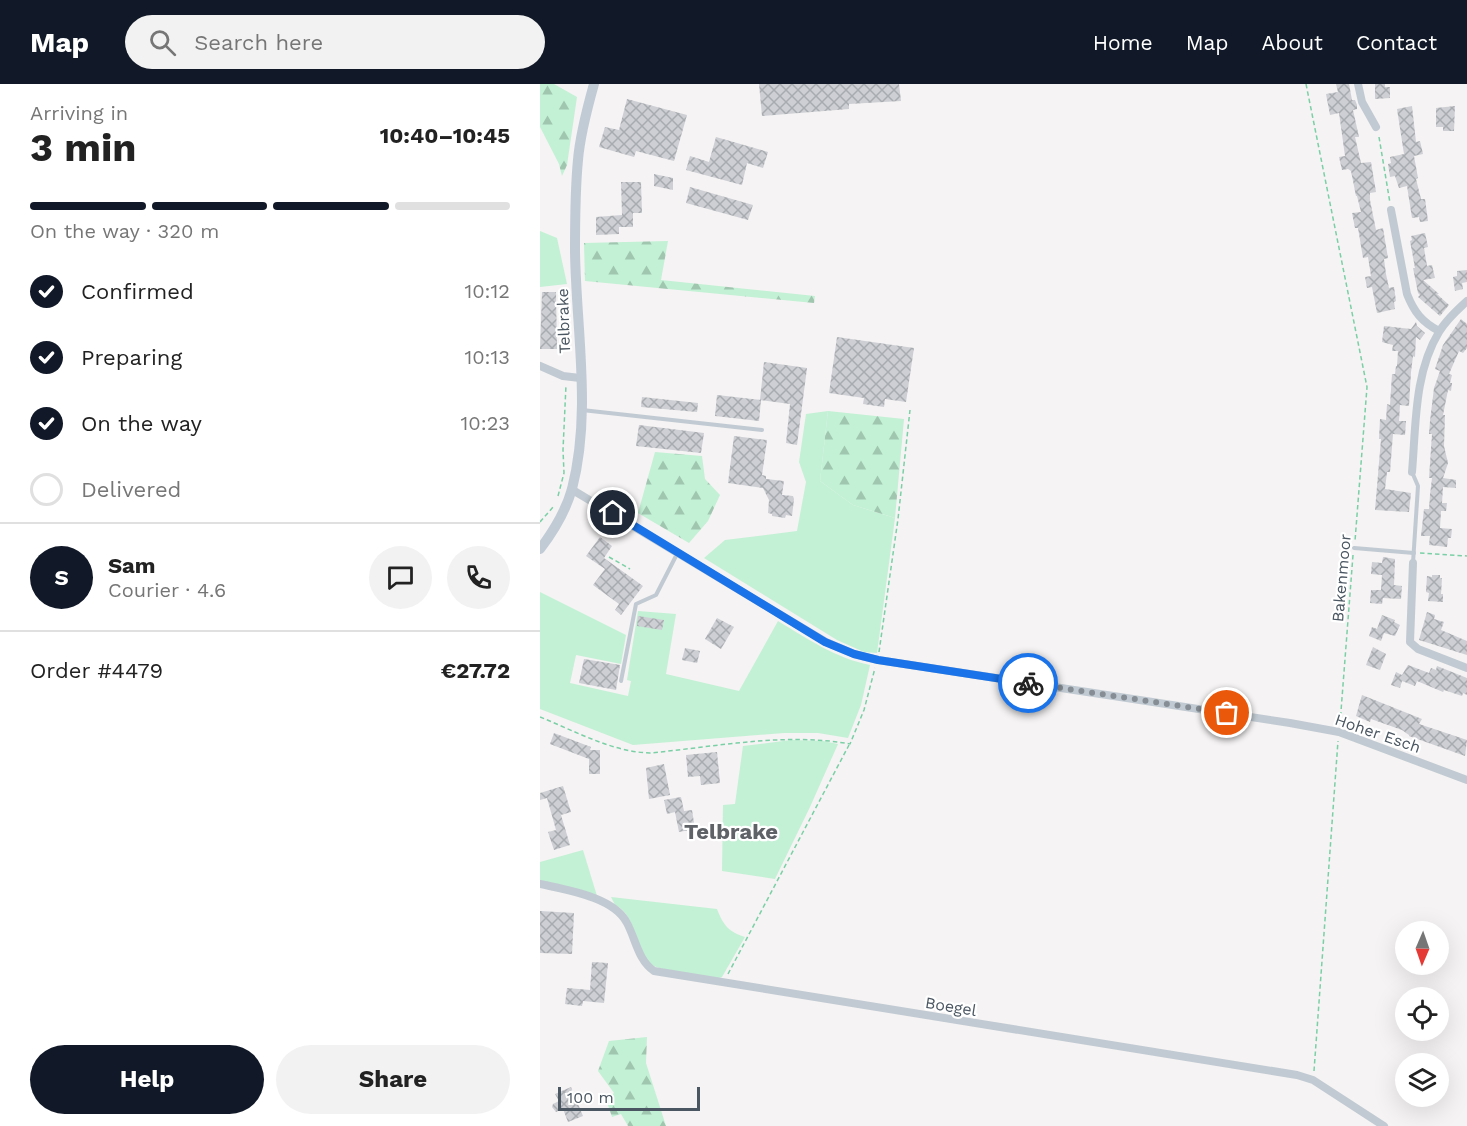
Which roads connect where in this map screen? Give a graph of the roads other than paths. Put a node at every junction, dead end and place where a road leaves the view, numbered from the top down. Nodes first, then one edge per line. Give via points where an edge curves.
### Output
1 (594, 84) edge
2 (1358, 84) edge
3 (1376, 127) road end
4 (1390, 210) road end
5 (1467, 301) edge
6 (1439, 331) junction
7 (540, 366) edge
8 (580, 378) junction
9 (581, 410) junction
10 (762, 430) dead end
11 (1412, 472) joint
12 (572, 489) junction
13 (1354, 548) road end
14 (540, 549) edge
15 (678, 553) junction
16 (1414, 553) junction
17 (1413, 563) joint
18 (1467, 668) edge
19 (621, 681) dead end
20 (1467, 780) edge
21 (540, 884) edge
22 (1384, 1126) edge

1 - 8 street, Telbrake via 578,159 575,208
2 - 3 street via 1362,102
4 - 6 street via 1411,305 1416,314
5 - 6 street
6 - 11 street via 1421,381
7 - 8 street
8 - 9 street, Telbrake
9 - 10 lane
9 - 12 street, Telbrake
11 - 16 lane via 1418,486
12 - 14 street, Telbrake
12 - 15 street, Hoher Esch
13 - 16 lane
15 - 19 lane via 656,595 636,604
15 - 20 street, Hoher Esch via 825,642 854,654 1339,732
16 - 17 lane
17 - 18 street via 1410,642 1418,649
21 - 22 street, Boegel via 603,901 618,910 641,959 654,971 1285,1073 1313,1080

